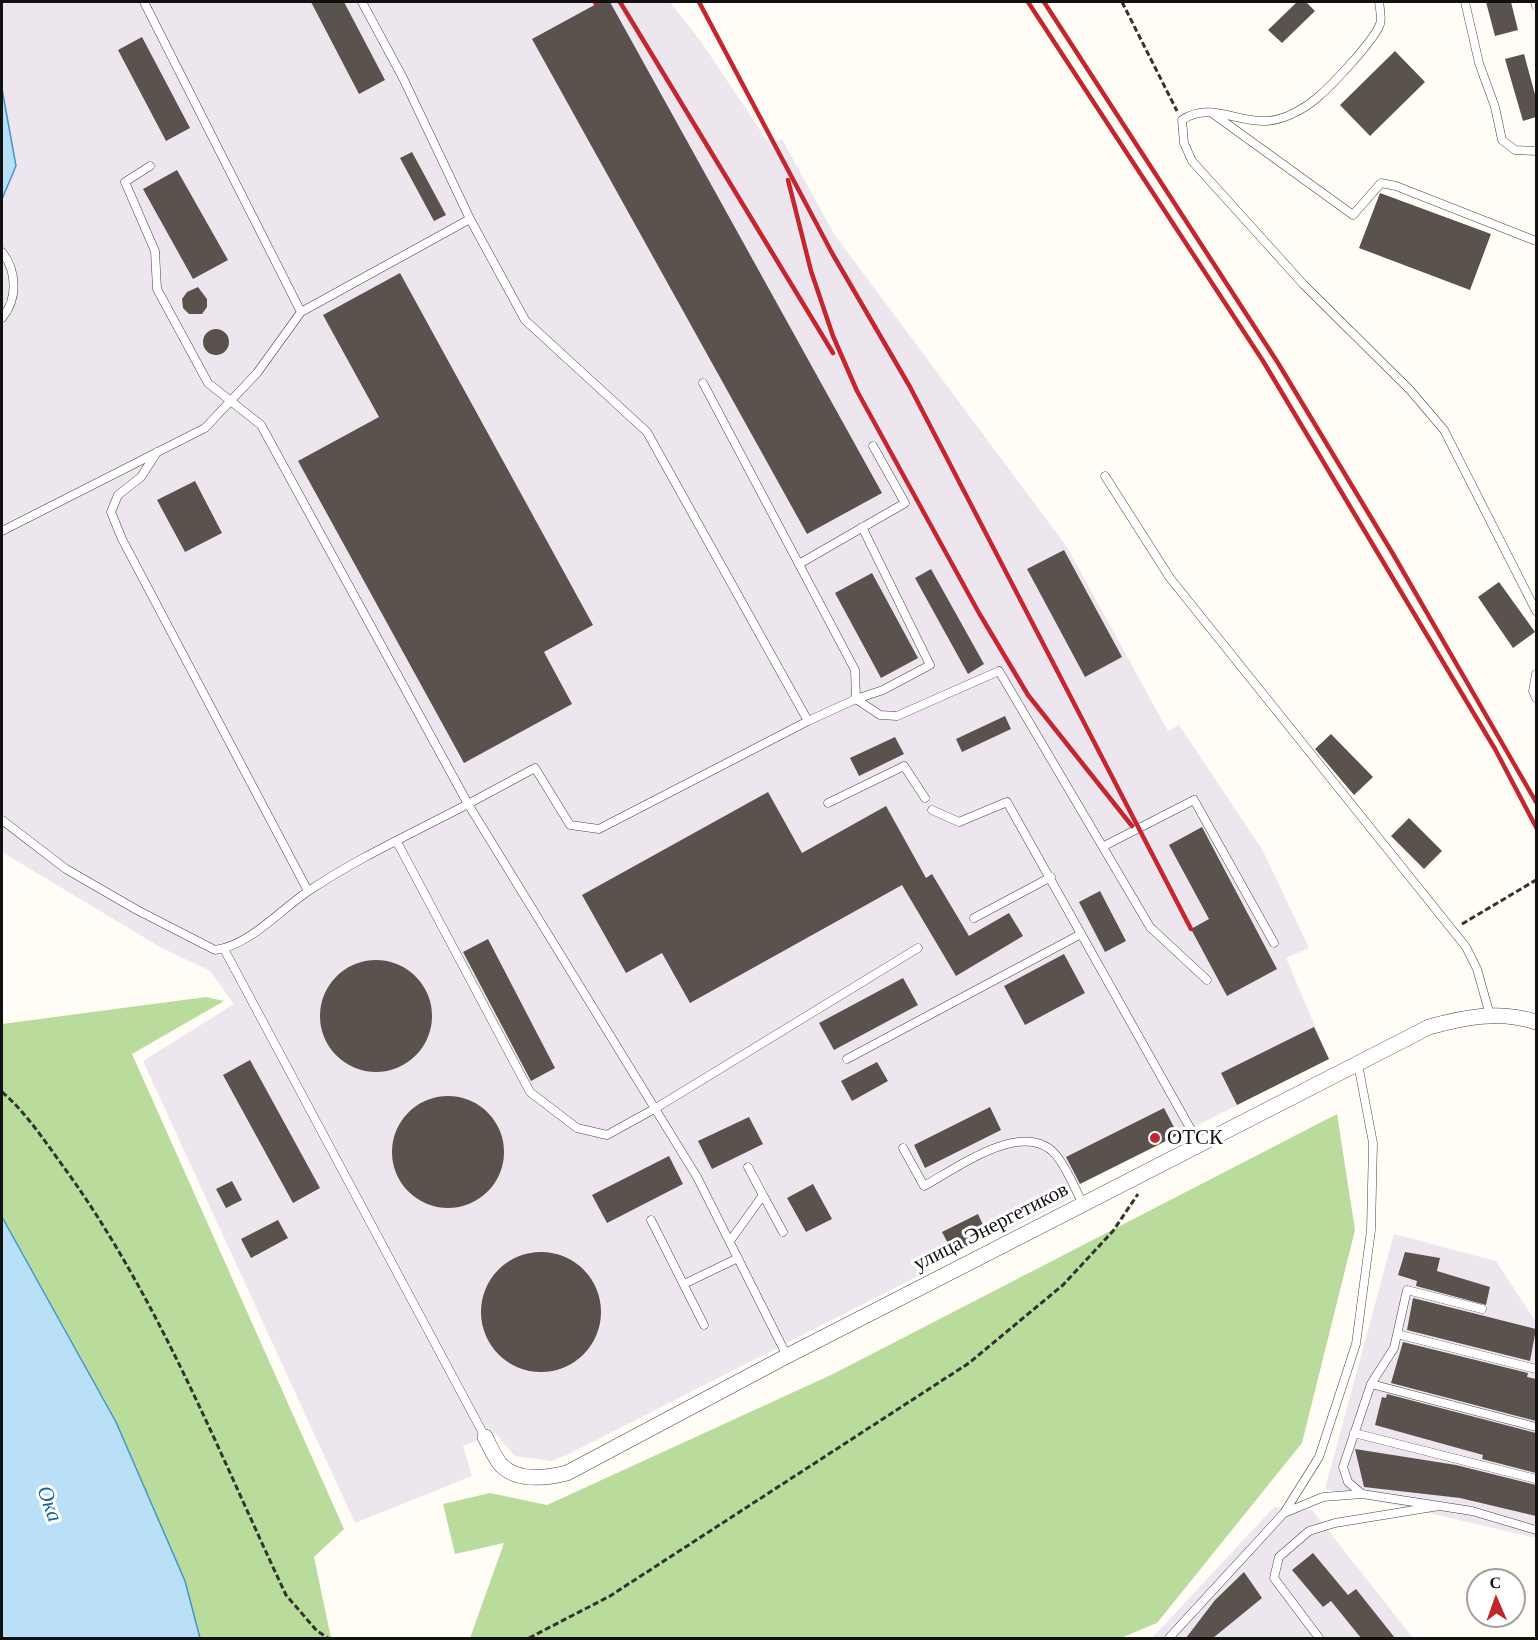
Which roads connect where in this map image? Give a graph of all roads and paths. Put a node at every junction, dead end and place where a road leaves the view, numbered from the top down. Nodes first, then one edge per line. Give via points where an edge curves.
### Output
1 (144, 2) edge
2 (362, 2) edge
3 (1122, 2) edge
4 (1379, 2) edge
5 (1465, 2) edge
6 (1208, 111) junction
7 (1182, 120) junction
8 (1536, 151) edge
9 (150, 166) dead end
10 (470, 219) junction
11 (1536, 241) edge
12 (2, 252) edge
13 (301, 312) junction
14 (2, 318) edge
15 (703, 383) dead end
16 (232, 402) junction
17 (873, 446) dead end
18 (158, 451) junction
19 (1105, 476) dead end
20 (862, 527) junction
21 (2, 531) edge
22 (799, 564) junction
23 (1536, 611) edge
24 (1536, 674) edge
25 (1536, 698) edge
26 (856, 699) junction
27 (808, 721) junction
28 (925, 798) dead end
29 (828, 803) dead end
30 (468, 804) junction
31 (932, 810) dead end
32 (2, 820) edge
33 (397, 842) junction
34 (1104, 846) junction
35 (1051, 877) junction
36 (1536, 880) edge
37 (309, 891) junction
38 (974, 918) dead end
39 (1452, 930) junction
40 (1081, 934) junction
41 (1274, 943) dead end
42 (918, 948) dead end
43 (224, 949) junction
44 (1207, 980) dead end
45 (1490, 1015) junction
46 (1536, 1022) edge
47 (847, 1059) dead end
48 (1358, 1064) junction
49 (2, 1092) edge
50 (656, 1108) junction
51 (1198, 1144) junction
52 (903, 1148) dead end
53 (748, 1167) dead end
54 (1143, 1188) dead end
55 (763, 1195) junction
56 (1083, 1204) junction
57 (651, 1220) dead end
58 (783, 1232) dead end
59 (729, 1241) junction
60 (738, 1258) junction
61 (684, 1284) junction
62 (1482, 1309) dead end
63 (704, 1325) dead end
64 (1397, 1334) junction
65 (787, 1356) junction
66 (1536, 1369) edge
67 (1371, 1384) junction
68 (1536, 1427) edge
69 (1354, 1433) junction
70 (485, 1437) joint
71 (1536, 1479) edge
72 (1362, 1494) junction
73 (1439, 1506) junction
74 (1284, 1513) junction
75 (1536, 1530) edge
76 (328, 1638) edge
77 (529, 1638) edge
78 (1169, 1638) edge
79 (1319, 1638) edge

1 - 13 lane
2 - 10 lane
3 - 7 path
4 - 6 lane via 1381,22 1375,36 1317,98 1295,113 1267,121
5 - 8 lane via 1502,140 1515,150
6 - 7 lane via 1192,113
6 - 11 lane via 1353,215 1381,183
7 - 23 lane via 1184,143 1192,161 1304,285 1410,390 1444,430
9 - 16 lane via 125,182 155,251 157,289 208,383
10 - 13 lane
10 - 27 lane via 525,320 647,432
12 - 14 lane via 15,280 9,310
13 - 16 lane
15 - 22 lane
16 - 18 lane via 204,428
16 - 30 lane via 261,425
17 - 20 lane via 905,503
18 - 21 lane
18 - 37 lane via 141,477 118,495 111,512
19 - 39 lane via 1170,578
20 - 22 lane
20 - 26 lane via 930,665 883,690
22 - 26 lane via 855,670
24 - 25 lane
26 - 27 lane
26 - 34 lane via 880,715 897,716 999,671
27 - 30 lane via 599,829 570,825 535,768
28 - 29 lane via 904,766
30 - 33 lane
30 - 50 lane
31 - 35 lane via 959,822 1007,802
32 - 43 lane via 66,869 106,893 206,948
33 - 37 lane
33 - 50 lane via 531,1092 577,1128 607,1135
34 - 41 lane via 1194,800
34 - 44 lane via 1150,927
35 - 38 lane
35 - 40 lane
36 - 39 path
37 - 43 lane
39 - 45 lane via 1477,969
40 - 47 lane
40 - 51 lane
42 - 50 lane
43 - 70 lane
45 - 46 street, улица Энергетиков
45 - 48 street, улица Энергетиков via 1429,1026
48 - 51 street, улица Энергетиков
48 - 74 lane via 1373,1143 1371,1230 1356,1344 1319,1457
49 - 76 path via 88,1202 157,1319 286,1595
50 - 59 lane
51 - 56 street, улица Энергетиков
52 - 56 lane via 924,1186 1004,1144 1025,1140 1045,1145 1059,1158
53 - 55 lane
54 - 77 path via 1113,1231 1063,1284 969,1363 610,1596
55 - 58 lane
55 - 59 lane
56 - 65 street, улица Энергетиков
57 - 61 lane
59 - 60 lane
60 - 61 lane
60 - 65 lane
61 - 63 lane
62 - 64 lane via 1407,1290
64 - 66 lane
64 - 67 lane via 1394,1348
65 - 70 street, улица Энергетиков via 567,1473 549,1477 515,1474 502,1466
67 - 68 lane
67 - 69 lane
69 - 71 lane
69 - 72 lane via 1343,1467 1348,1482
72 - 73 lane
72 - 74 lane via 1323,1497
73 - 75 lane via 1472,1511
73 - 79 lane via 1309,1531 1279,1557 1274,1578
74 - 78 lane

